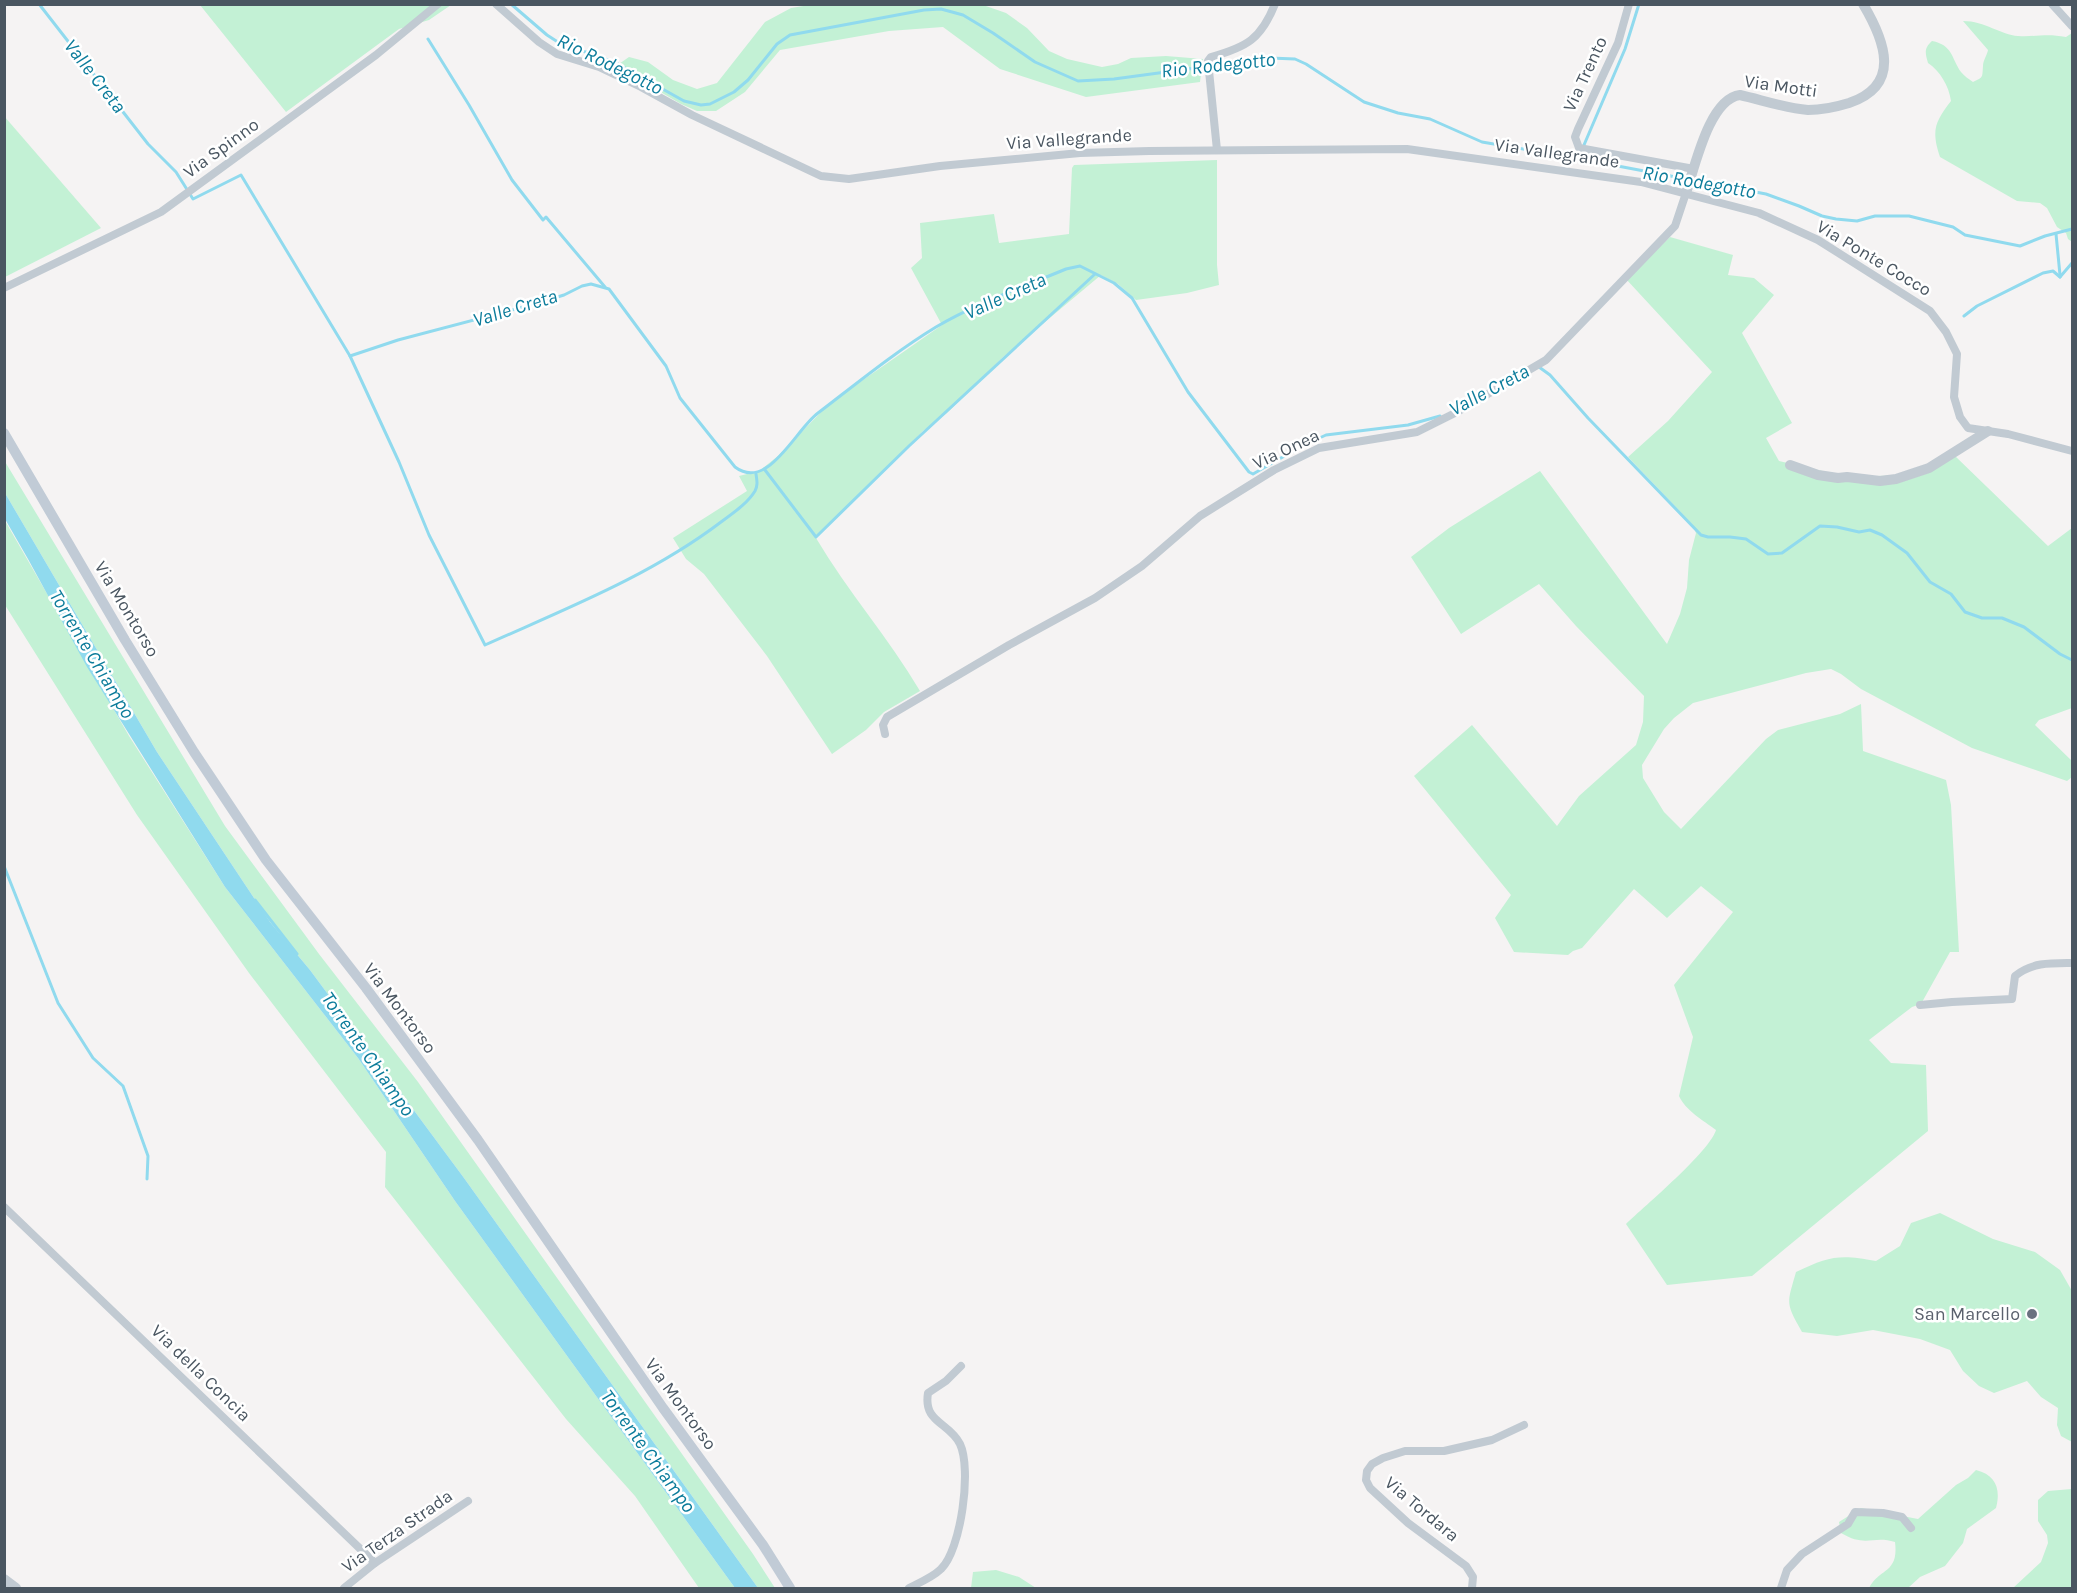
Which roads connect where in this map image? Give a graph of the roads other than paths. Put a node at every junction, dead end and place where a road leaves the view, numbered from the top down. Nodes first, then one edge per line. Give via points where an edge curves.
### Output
1 (438, 4) edge
2 (496, 4) edge
3 (1275, 4) edge
4 (1629, 4) edge
5 (1863, 4) edge
6 (2052, 4) edge
7 (2073, 26) edge
8 (1217, 150) junction
9 (1693, 171) junction
10 (1687, 189) junction
11 (4, 288) edge
12 (1988, 431) junction
13 (4, 433) edge
14 (2070, 450) edge
15 (1790, 465) dead end
16 (885, 734) dead end
17 (2073, 963) edge
18 (1920, 1005) dead end
19 (4, 1207) edge
20 (961, 1366) dead end
21 (1524, 1425) dead end
22 (468, 1502) dead end
23 (1911, 1528) dead end
24 (375, 1563) junction
25 (4, 1579) edge
26 (16, 1588) edge
27 (344, 1588) edge
28 (790, 1588) edge
29 (909, 1588) edge
30 (1472, 1588) edge
31 (1781, 1588) edge

1 - 11 street, Via Spinno via 376,55 161,212
2 - 8 street, Via Vallegrande via 557,54 599,67 821,176 849,179 1075,154
3 - 8 street via 1256,38 1211,57
4 - 9 street, Via Trento via 1618,43 1575,137 1583,149
5 - 9 street, Via Motti via 1885,54 1885,67 1876,87 1862,98 1816,110 1734,96 1708,127
6 - 7 street
8 - 10 street, Via Vallegrande via 1407,149
9 - 10 street, Via Motti
10 - 12 street, Via Ponte Cocco via 1759,213 1818,240 1930,311 1957,354 1954,397 1960,417 1968,428
10 - 16 street, Via Onea via 1675,226 1546,360 1417,432 1319,448 1274,470 1200,516 1142,566 1095,598 887,717 883,725
12 - 14 street, Via Ponte Cocco
12 - 15 street via 1929,468 1880,482 1818,475
13 - 28 main road, Via Montorso via 125,640 266,860 478,1140
17 - 18 street via 2034,965 2022,970 2015,976 2012,999
19 - 24 street, Via della Concia
20 - 29 street via 928,1392 926,1405 934,1419 959,1441 964,1454 963,1517 942,1569
21 - 30 street, Via Tordara via 1492,1440 1444,1451 1405,1451 1372,1464 1367,1472 1370,1488 1408,1523 1466,1566 1473,1576
22 - 24 street, Via Terza Strada
23 - 31 street via 1902,1517 1855,1512 1848,1524 1802,1554 1787,1570
24 - 27 street, Via Terza Strada
25 - 26 street

